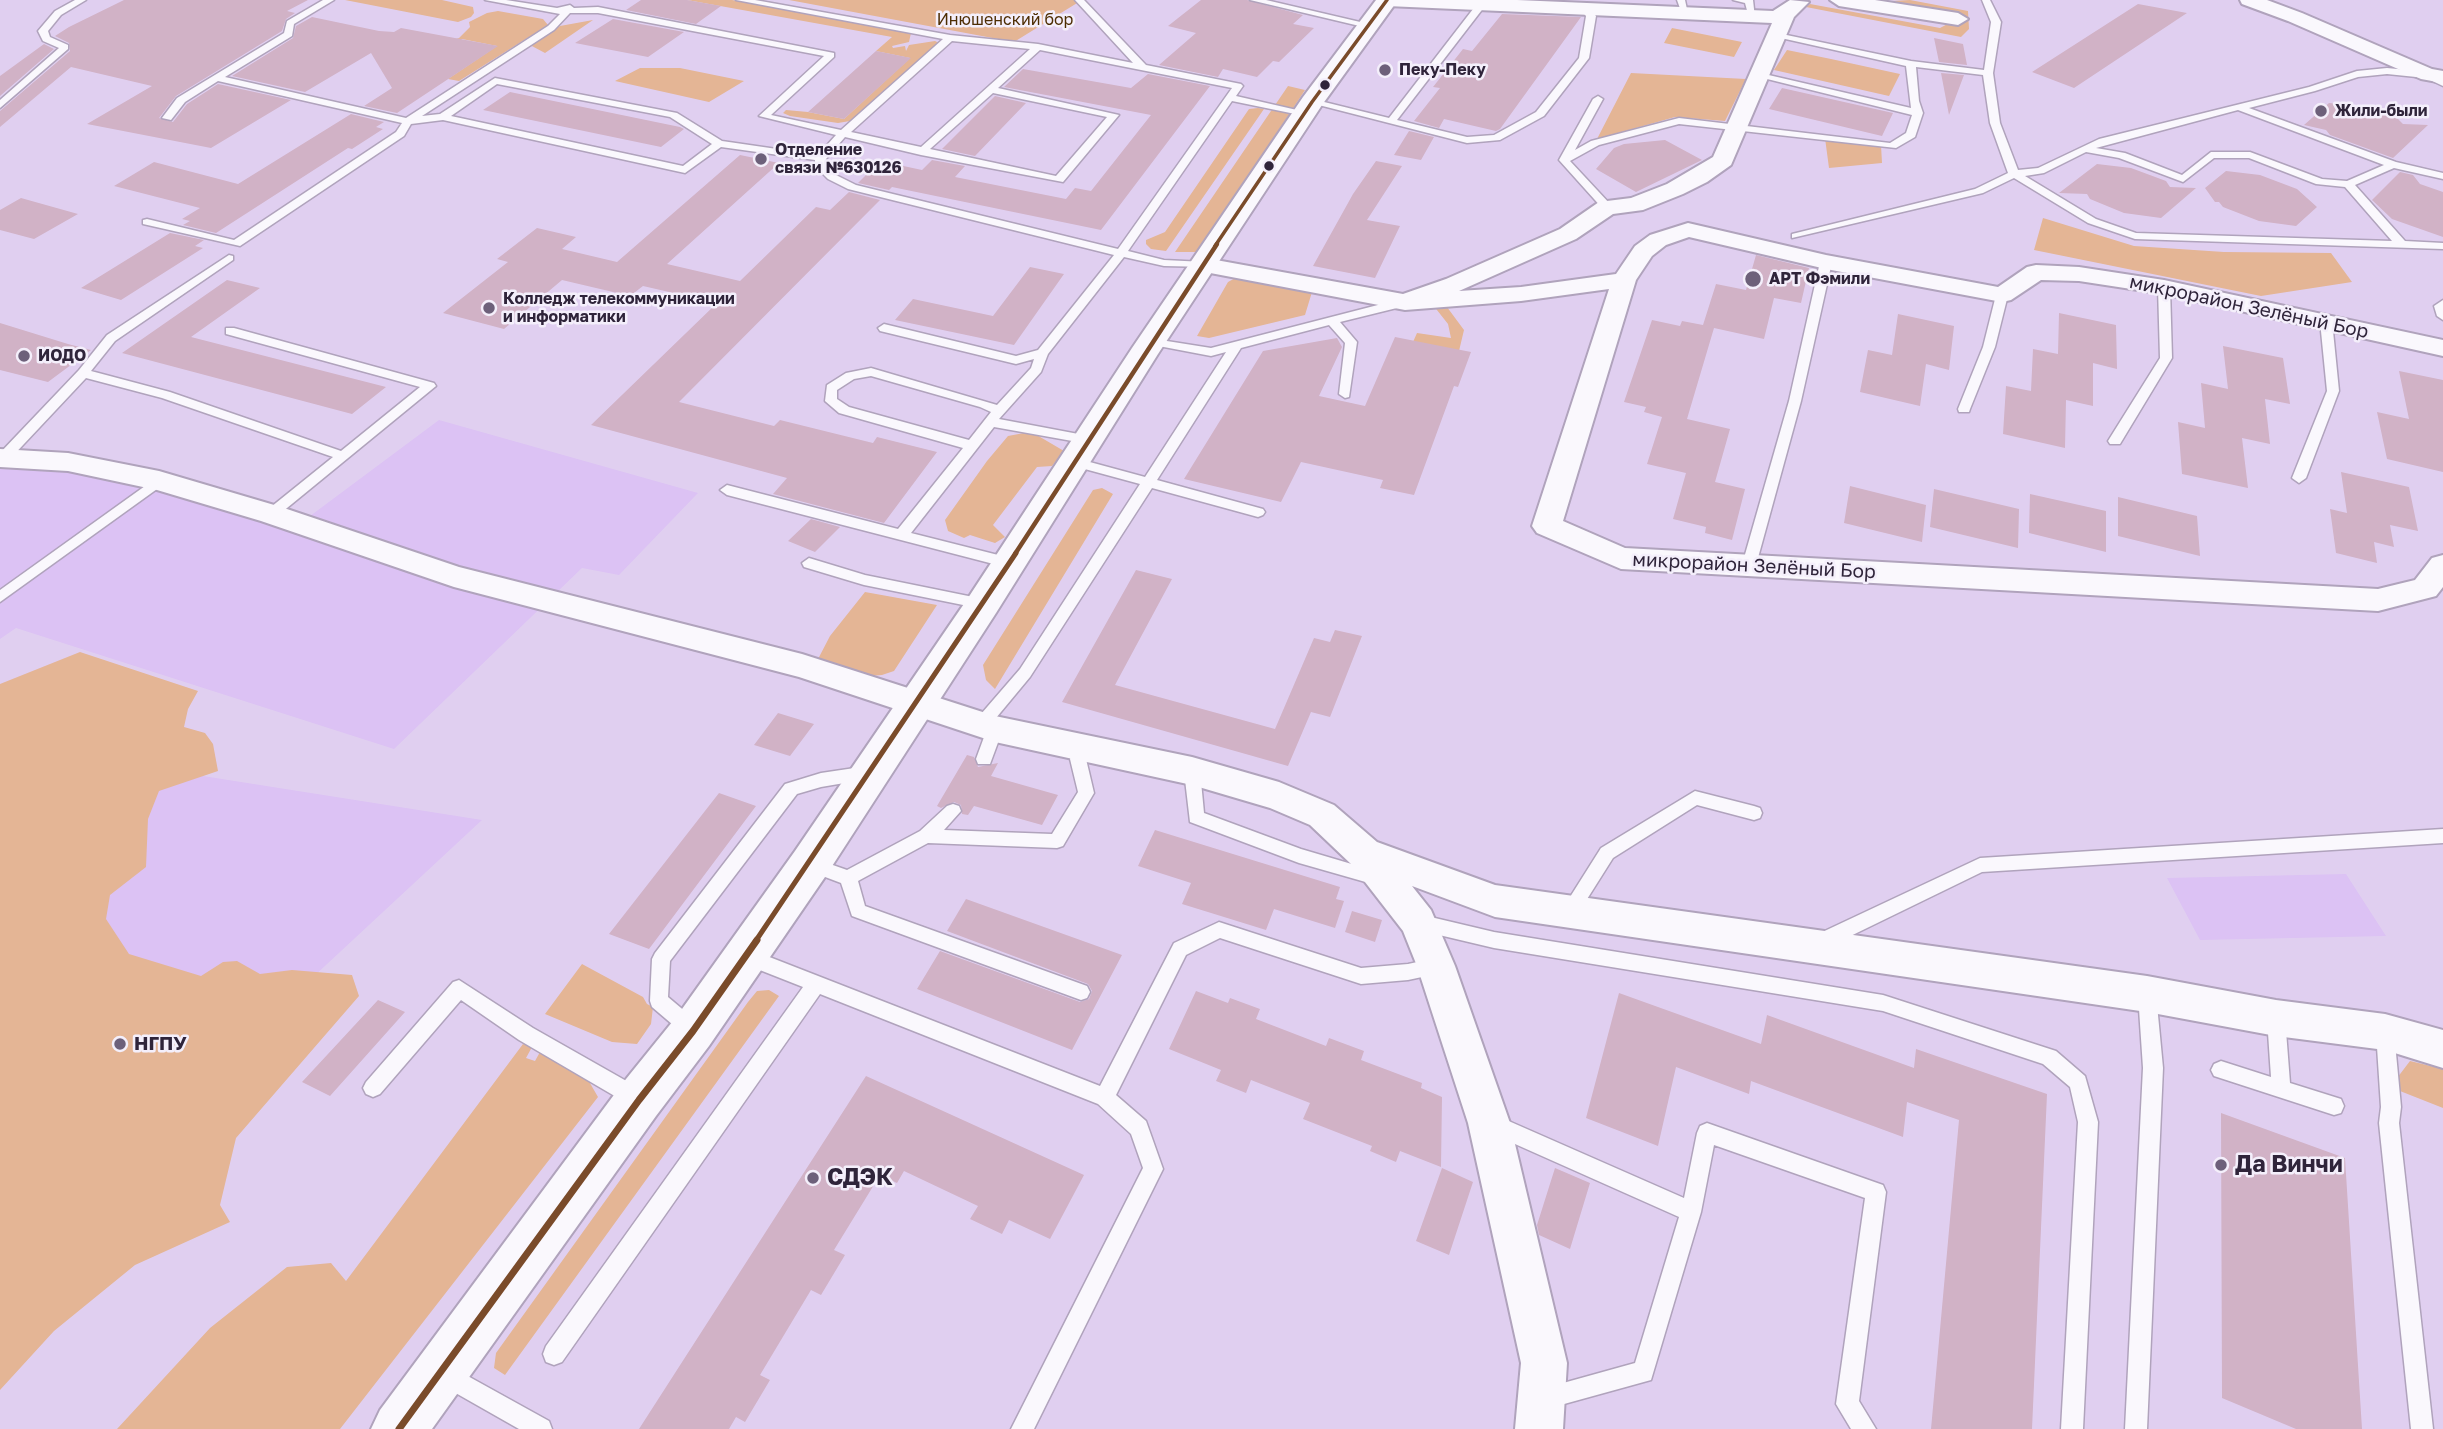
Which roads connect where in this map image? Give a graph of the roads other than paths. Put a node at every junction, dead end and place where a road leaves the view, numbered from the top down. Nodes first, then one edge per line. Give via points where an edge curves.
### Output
1 (82, 0) edge
2 (330, 0) edge
3 (489, 0) edge
4 (580, 0) edge
5 (740, 0) edge
6 (1079, 0) edge
7 (1254, 0) edge
8 (1387, 0) edge
9 (1737, 0) edge
10 (1839, 0) edge
11 (1986, 0) edge
12 (2249, 0) edge
13 (1483, 2) junction
14 (1520, 2) edge
15 (1751, 5) edge
16 (1683, 6) edge
17 (1583, 7) junction
18 (1793, 7) edge
19 (566, 11) junction
20 (1958, 19) dead end
21 (1368, 25) junction
22 (1777, 36) junction
23 (950, 38) junction
24 (1038, 47) junction
25 (1911, 64) junction
26 (1144, 69) junction
27 (1988, 74) junction
28 (1760, 76) junction
29 (217, 78) junction
30 (2438, 78) edge
31 (989, 89) junction
32 (1232, 98) junction
33 (1598, 99) dead end
34 (0, 105) edge
35 (1309, 108) junction
36 (2241, 108) junction
37 (1918, 113) junction
38 (443, 117) junction
39 (167, 118) dead end
40 (1392, 120) junction
41 (408, 121) junction
42 (1736, 126) junction
43 (842, 134) junction
44 (719, 144) junction
45 (2085, 149) junction
46 (921, 152) junction
47 (821, 158) junction
48 (1564, 160) junction
49 (2393, 165) junction
50 (2014, 174) junction
51 (2443, 176) edge
52 (2348, 184) junction
53 (1607, 207) junction
54 (147, 222) dead end
55 (1796, 236) dead end
56 (2401, 244) junction
57 (2443, 246) edge
58 (1121, 253) junction
59 (229, 258) dead end
60 (1826, 261) junction
61 (1205, 265) junction
62 (1624, 280) junction
63 (2164, 287) junction
64 (2002, 295) junction
65 (1405, 302) junction
66 (2443, 304) edge
67 (2443, 317) edge
68 (1332, 321) junction
69 (2326, 321) junction
70 (884, 328) dead end
71 (230, 331) dead end
72 (1152, 341) junction
73 (1237, 345) junction
74 (2443, 348) edge
75 (1042, 354) junction
76 (83, 373) junction
77 (1345, 394) dead end
78 (1964, 409) dead end
79 (995, 417) junction
80 (2115, 441) dead end
81 (973, 446) junction
82 (1082, 451) junction
83 (342, 456) junction
84 (2, 458) edge
85 (2299, 478) dead end
86 (159, 481) junction
87 (1147, 484) junction
88 (727, 490) dead end
89 (1258, 512) dead end
90 (271, 514) junction
91 (902, 534) junction
92 (1009, 563) junction
93 (809, 564) dead end
94 (1749, 565) junction
95 (2443, 566) edge
96 (0, 597) edge
97 (983, 604) junction
98 (915, 705) junction
99 (987, 738) junction
100 (1081, 747) junction
101 (871, 772) junction
102 (953, 811) dead end
103 (1754, 813) dead end
104 (926, 836) junction
105 (2443, 836) edge
106 (1374, 866) junction
107 (829, 871) junction
108 (1571, 910) junction
109 (1418, 922) junction
110 (1814, 945) junction
111 (745, 956) junction
112 (1436, 966) junction
113 (816, 984) junction
114 (1081, 992) dead end
115 (2147, 994) junction
116 (2276, 1018) junction
117 (694, 1031) junction
118 (2385, 1032) junction
119 (2443, 1049) edge
120 (2221, 1070) dead end
121 (373, 1088) dead end
122 (2281, 1089) junction
123 (1105, 1097) junction
124 (639, 1100) junction
125 (2334, 1106) dead end
126 (1489, 1123) junction
127 (1691, 1212) junction
128 (554, 1354) dead end
129 (441, 1372) junction
130 (1541, 1414) edge
131 (399, 1429) edge
132 (541, 1429) edge
133 (1021, 1429) edge
134 (1865, 1429) edge
135 (2073, 1429) edge
136 (2136, 1429) edge
137 (2422, 1429) edge

1 - 34 lane via 58,13 43,31 46,39 65,47
2 - 29 lane via 290,23 289,34
3 - 19 lane
4 - 19 lane
5 - 23 lane
6 - 26 lane
7 - 21 lane
8 - 13 street
8 - 21 main road
9 - 15 lane
10 - 20 street
11 - 27 lane via 1996,22
12 - 30 street
13 - 14 street
13 - 40 lane
14 - 17 street
15 - 16 street
15 - 18 street via 1773,17
16 - 17 street
17 - 40 lane via 1591,16 1584,58 1540,114 1487,139 1467,139
18 - 22 street
19 - 41 lane via 551,28
19 - 43 lane via 598,10 831,55 764,116
21 - 35 main road
22 - 25 lane
22 - 28 street
23 - 24 lane
23 - 43 lane
24 - 26 lane
24 - 31 lane
25 - 27 lane
25 - 37 lane
26 - 32 lane via 1238,86
27 - 50 lane via 1995,123
28 - 37 lane
28 - 42 street
29 - 39 lane via 181,100
29 - 41 lane
30 - 36 lane via 2386,71 2357,74
31 - 46 lane
31 - 46 lane via 1114,115 1059,180
32 - 35 lane
32 - 58 lane
33 - 48 lane
35 - 40 lane
35 - 61 main road
36 - 45 lane
36 - 49 lane
37 - 42 lane via 1911,135 1892,146
38 - 41 lane
38 - 44 lane via 685,170
38 - 44 lane via 495,81 673,115
41 - 54 lane via 400,134 236,244
42 - 48 lane via 1679,121 1595,143
42 - 53 street via 1723,160 1699,177 1635,205
43 - 46 lane
43 - 47 lane
44 - 47 lane
45 - 50 lane via 2040,170
45 - 52 lane via 2121,155 2183,179 2211,155 2250,155 2320,182
47 - 58 lane via 820,166 852,187
48 - 53 lane
49 - 51 lane
49 - 52 lane
50 - 55 lane via 1979,191
50 - 56 lane via 2092,221 2135,236
52 - 56 lane
53 - 65 street via 1568,234
56 - 57 lane
58 - 61 lane via 1164,263
58 - 75 lane
59 - 76 lane via 110,338
60 - 62 street, микрорайон Зелёный Бор via 1688,230 1658,240 1643,251
60 - 64 street, микрорайон Зелёный Бор
60 - 94 lane via 1796,401
61 - 65 street
61 - 72 main road
62 - 65 street
62 - 94 street, микрорайон Зелёный Бор via 1547,526 1620,558
63 - 64 street, микрорайон Зелёный Бор via 2036,272
63 - 69 street, микрорайон Зелёный Бор
63 - 80 lane via 2166,358
64 - 78 lane via 1989,347
65 - 68 lane
66 - 67 lane
68 - 73 lane
68 - 77 lane via 1350,342
69 - 74 street, микрорайон Зелёный Бор
69 - 85 lane via 2333,391
70 - 75 lane via 1016,360
71 - 83 lane via 429,386
72 - 73 lane via 1210,352
72 - 82 main road
73 - 87 lane
75 - 79 lane via 1037,369
76 - 83 lane via 166,395
76 - 84 lane
79 - 81 lane
79 - 81 lane via 985,404 871,372 850,376 831,388 831,401 844,410
79 - 82 lane
81 - 91 lane
82 - 87 lane
82 - 92 main road
83 - 90 lane
84 - 86 street via 68,461
86 - 90 street
86 - 96 lane
87 - 89 lane
87 - 99 lane
88 - 91 lane
90 - 98 street via 454,576 802,666
91 - 92 lane
92 - 97 main road
93 - 97 lane
94 - 95 street, микрорайон Зелёный Бор via 2378,600 2426,588
97 - 98 main road
98 - 99 street
98 - 101 main road
99 - 100 street
100 - 104 lane via 1078,759 1086,793 1057,841
100 - 106 street via 1279,796 1322,815
101 - 107 main road
101 - 117 lane via 821,779 791,789 661,959 659,1001
102 - 104 lane
103 - 108 lane via 1695,798 1607,853
104 - 107 lane
105 - 110 lane via 1980,865
106 - 108 street via 1494,901
106 - 109 street
107 - 111 main road
107 - 114 lane via 858,911
108 - 110 street
109 - 112 street
109 - 135 lane via 1494,940 1883,1003 2049,1058 2078,1082 2088,1122
110 - 115 street
111 - 113 lane
111 - 117 main road
112 - 123 lane via 1361,976 1219,930 1180,949
112 - 126 street
113 - 123 lane
113 - 128 lane
115 - 116 street
115 - 136 lane via 2153,1068
116 - 118 street
116 - 122 lane
117 - 124 main road
118 - 119 street
118 - 137 lane via 2389,1123
120 - 122 lane
121 - 124 lane via 459,988 526,1034
122 - 125 lane
123 - 133 lane via 1139,1128 1153,1169
124 - 129 main road
126 - 127 lane
126 - 130 street via 1544,1363
127 - 130 lane via 1643,1372
127 - 134 lane via 1707,1133 1876,1192 1847,1404
129 - 131 main road
129 - 132 lane

